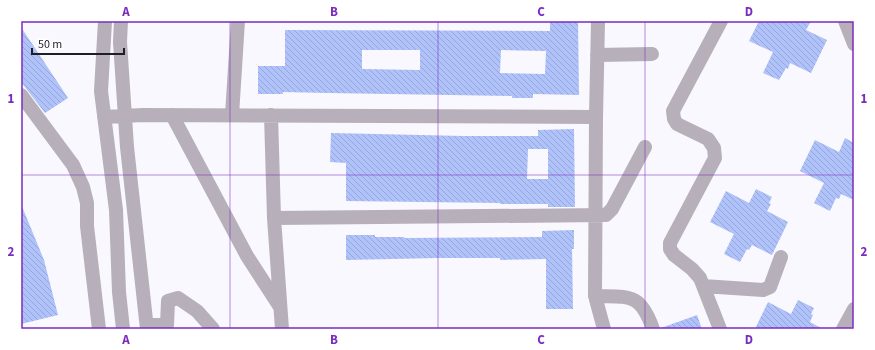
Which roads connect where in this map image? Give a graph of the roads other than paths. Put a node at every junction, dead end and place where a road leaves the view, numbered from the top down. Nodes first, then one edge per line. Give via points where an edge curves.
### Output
1 (104, 21) edge
2 (121, 21) edge
3 (238, 21) edge
4 (598, 21) edge
5 (721, 21) edge
6 (845, 21) edge
7 (854, 44) edge
8 (652, 54) dead end
9 (597, 55) junction
10 (21, 94) edge
11 (125, 115) junction
12 (172, 115) junction
13 (232, 115) junction
14 (271, 115) junction
15 (104, 116) junction
16 (596, 117) junction
17 (645, 147) dead end
18 (596, 216) junction
19 (274, 218) junction
20 (781, 256) dead end
21 (703, 286) junction
22 (595, 296) junction
23 (280, 307) junction
24 (854, 309) edge
25 (147, 327) edge
26 (168, 327) edge
27 (99, 329) edge
28 (123, 329) edge
29 (213, 329) edge
30 (282, 329) edge
31 (604, 329) edge
32 (653, 329) edge
33 (720, 329) edge
34 (844, 329) edge

1 - 15 street via 101,91
2 - 11 street
3 - 13 street
4 - 9 street
5 - 21 street via 673,111 676,124 708,139 714,148 716,158 670,243 674,255 692,269
6 - 7 street
8 - 9 street
9 - 16 street
10 - 27 street via 73,165 83,187
11 - 12 street
11 - 15 street
11 - 25 street
12 - 13 street
12 - 23 street via 247,256
13 - 14 street
14 - 16 street
14 - 19 street
15 - 28 street via 116,210
16 - 18 street
17 - 18 street via 612,209 606,215
18 - 19 street
18 - 22 street
19 - 23 street
20 - 21 street via 770,287 763,290
21 - 33 street
22 - 31 street
22 - 32 street via 629,298 641,304
23 - 30 street
24 - 34 street
25 - 26 street
26 - 29 street via 168,301 178,298 197,311

